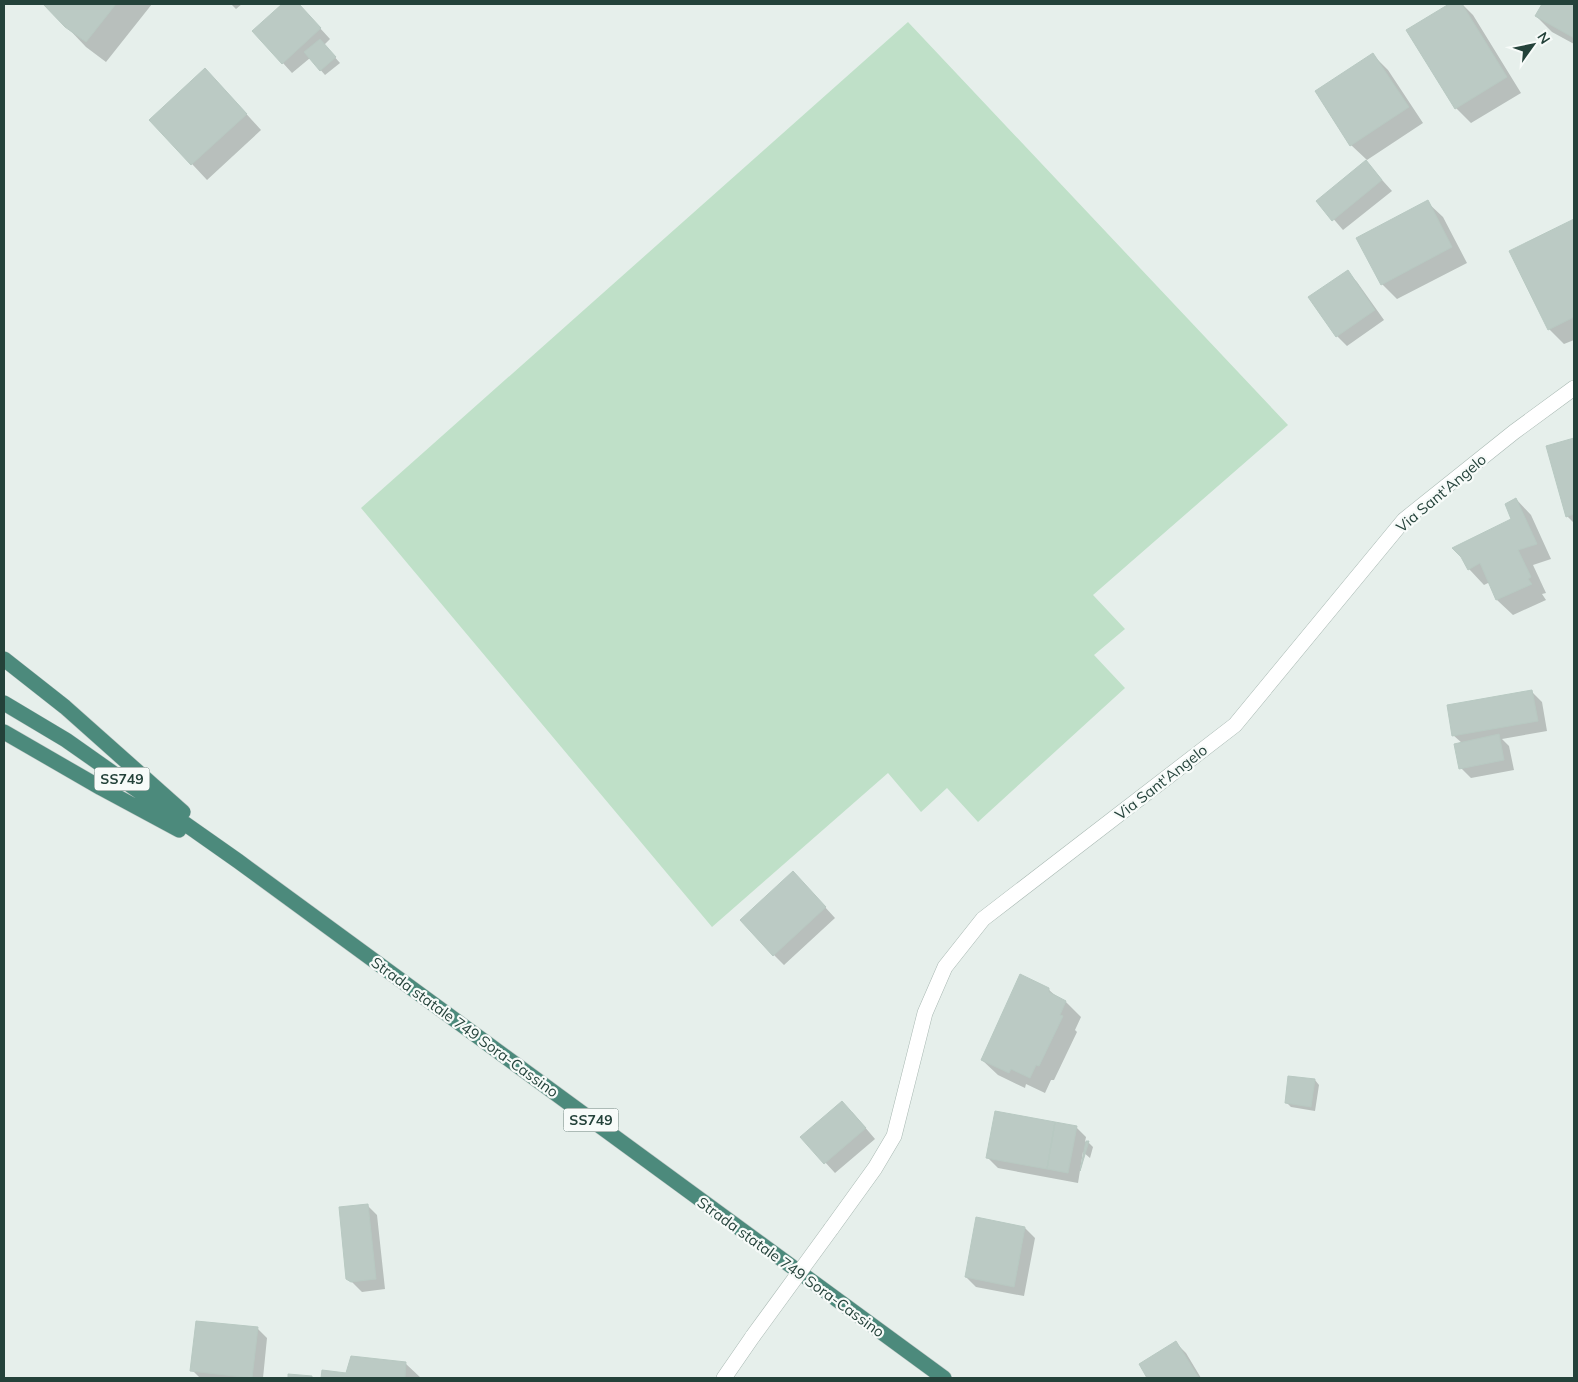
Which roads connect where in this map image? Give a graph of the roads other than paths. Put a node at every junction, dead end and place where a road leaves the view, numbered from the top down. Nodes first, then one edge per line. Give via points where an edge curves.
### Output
1 (1574, 388) edge
2 (4, 659) edge
3 (4, 703) edge
4 (4, 732) edge
5 (238, 861) junction
6 (724, 1378) edge
7 (944, 1378) edge

1 - 6 street, Via Sant'Angelo, bridge via 1404,520 1235,724 983,919 946,967 925,1012 894,1136 875,1168
2 - 5 highway via 65,707
3 - 5 highway, Strada statale 749 Sora-Cassino / SS749 via 66,740
4 - 5 highway
5 - 7 highway, Strada statale 749 Sora-Cassino / SS749

